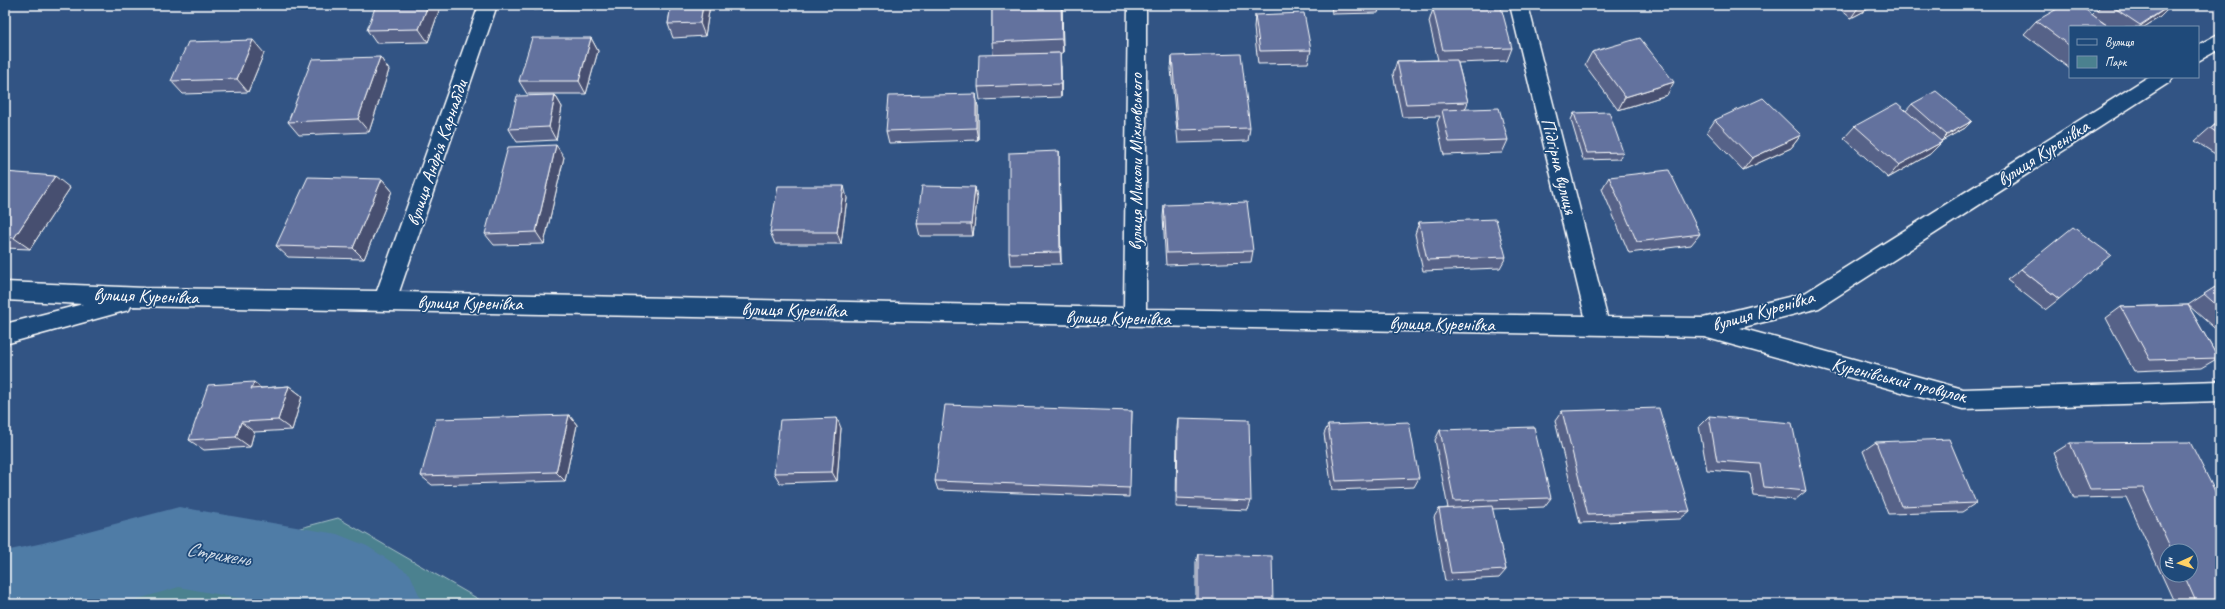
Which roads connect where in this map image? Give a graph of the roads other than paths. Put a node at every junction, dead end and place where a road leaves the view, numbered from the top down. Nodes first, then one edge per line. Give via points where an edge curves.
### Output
1 (488, 5) edge
2 (1137, 5) edge
3 (1519, 5) edge
4 (2220, 40) edge
5 (2199, 53) edge
6 (2160, 78) edge
7 (5, 291) edge
8 (144, 297) junction
9 (385, 300) junction
10 (1135, 318) junction
11 (1598, 326) junction
12 (1703, 328) junction
13 (5, 334) edge
14 (2220, 391) edge

1 - 9 street, вулиця Андрія Карнабіди
2 - 10 street, вулиця Миколи Міхновського
3 - 11 street, Підгірна вулиця
4 - 5 street
6 - 12 street, вулиця Куренівка via 1811,301
7 - 8 street, вулиця Куренівка
8 - 9 street, вулиця Куренівка
8 - 13 street
9 - 10 street, вулиця Куренівка
10 - 11 street, вулиця Куренівка
11 - 12 street, вулиця Куренівка
12 - 14 street, Куренівський провулок via 1963,399

